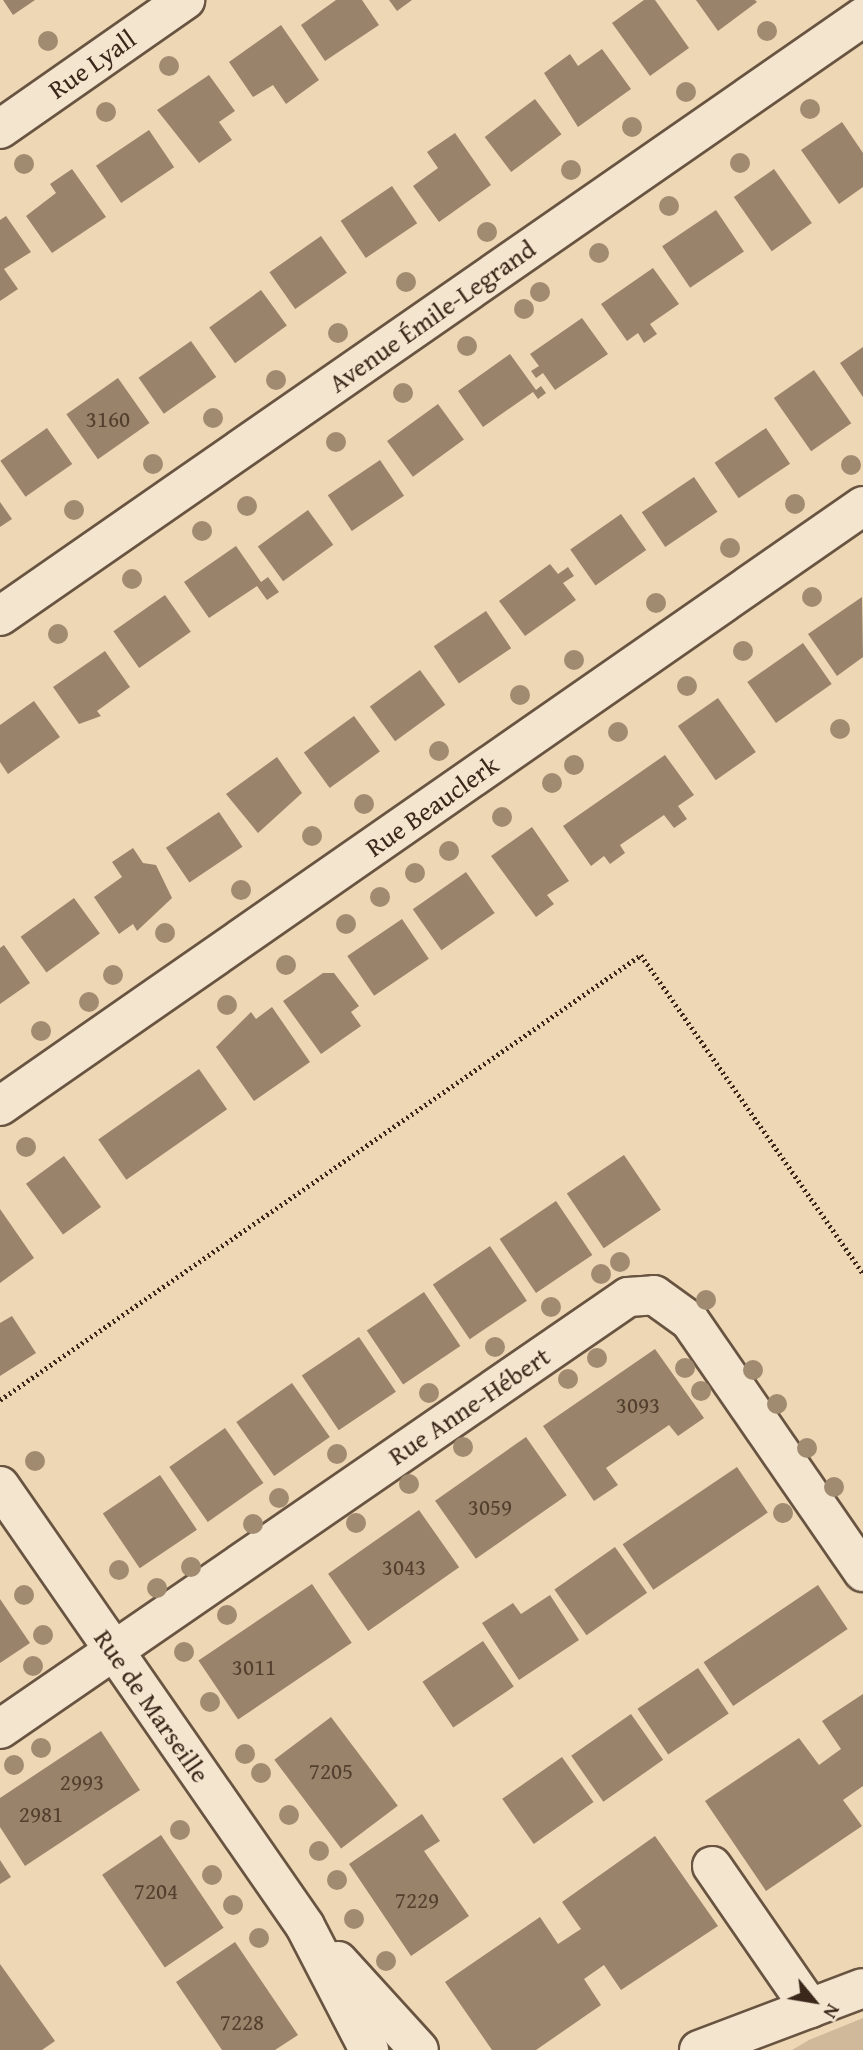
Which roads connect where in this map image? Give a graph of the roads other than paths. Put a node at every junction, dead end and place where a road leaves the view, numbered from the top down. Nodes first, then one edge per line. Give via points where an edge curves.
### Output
1 (184, 0) edge
2 (863, 17) edge
3 (0, 129) edge
4 (863, 506) edge
5 (0, 616) edge
6 (0, 1106) edge
7 (0, 1486) edge
8 (863, 1572) edge
9 (113, 1650) junction
10 (0, 1729) edge
11 (712, 1866) dead end
12 (304, 1926) junction
13 (863, 1989) edge
14 (800, 2012) junction
15 (369, 2050) edge
16 (419, 2050) edge
17 (699, 2050) edge
18 (739, 2050) edge

1 - 3 street, Rue Lyall
2 - 5 street, Avenue Émile-Legrand
4 - 6 street, Rue Beauclerk
7 - 9 street, Rue de Marseille
8 - 9 street, Rue Anne-Hébert via 690,1321 654,1295 628,1297
9 - 10 street, Rue Anne-Hébert
9 - 12 street, Rue de Marseille
11 - 14 street
12 - 15 street, Rue de Marseille
12 - 16 street, Rue de Marseille
13 - 14 street
14 - 17 street
14 - 18 street

